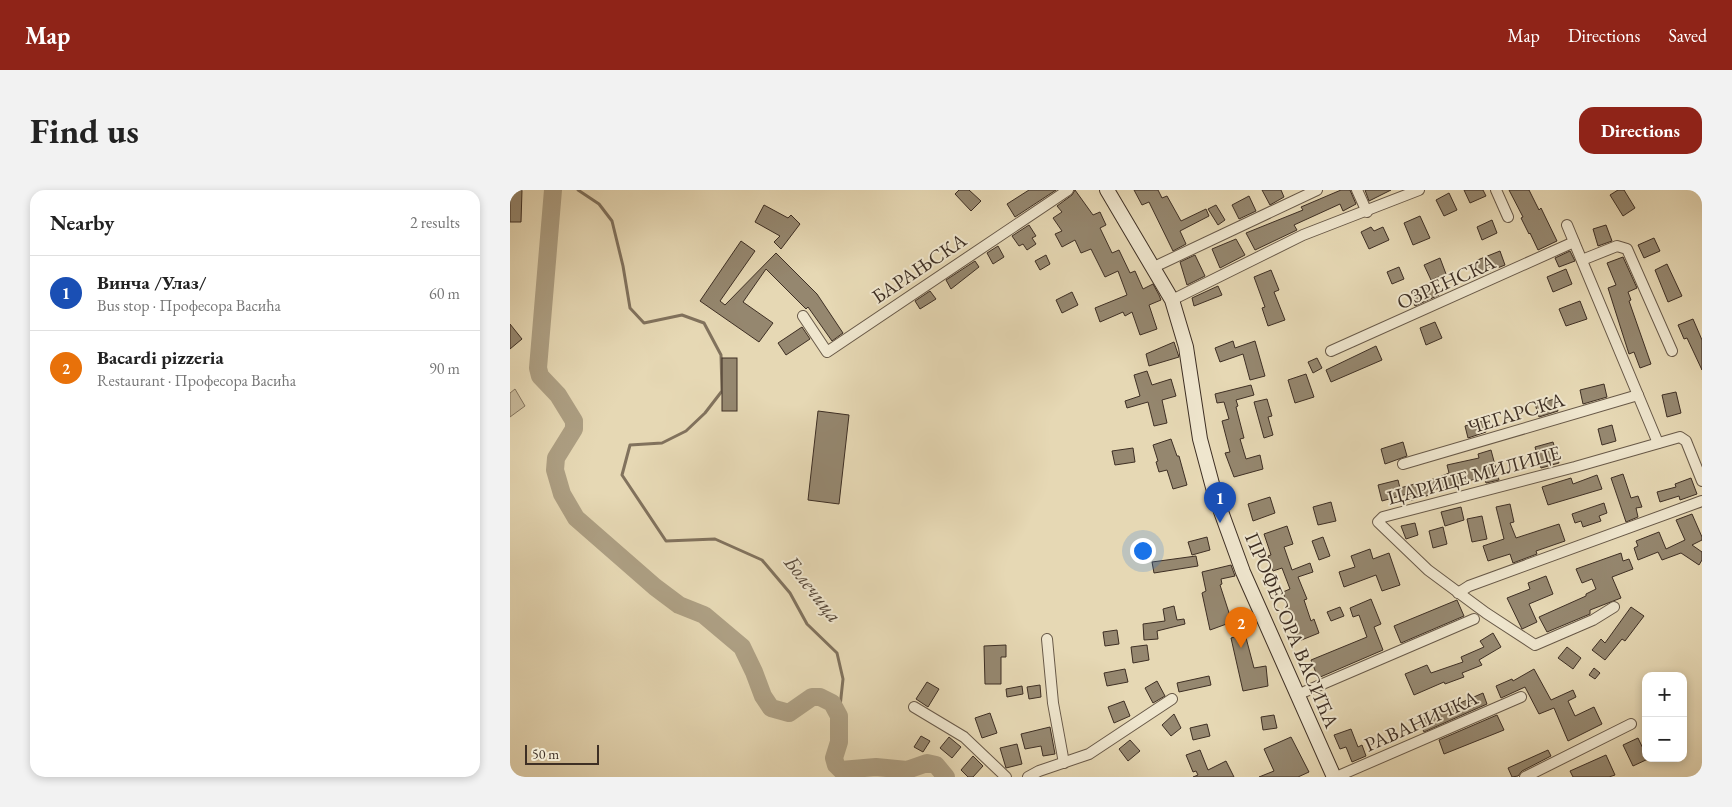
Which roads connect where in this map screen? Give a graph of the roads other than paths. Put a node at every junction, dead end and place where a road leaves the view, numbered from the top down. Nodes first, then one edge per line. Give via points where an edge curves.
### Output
1 (1068, 190) edge
2 (1107, 190) edge
3 (1317, 190) edge
4 (1357, 190) edge
5 (1419, 190) edge
6 (1496, 190) edge
7 (1367, 212) junction
8 (1508, 217) dead end
9 (1567, 225) dead end
10 (1574, 242) junction
11 (1582, 260) junction
12 (1154, 267) junction
13 (1172, 300) junction
14 (803, 316) dead end
15 (1331, 351) dead end
16 (1672, 351) dead end
17 (1638, 395) junction
18 (1658, 443) junction
19 (1403, 464) dead end
20 (1702, 481) edge
21 (1702, 502) edge
22 (1458, 593) junction
23 (1614, 607) dead end
24 (1474, 619) dead end
25 (1047, 639) dead end
26 (1297, 695) junction
27 (1521, 697) dead end
28 (1172, 699) dead end
29 (914, 707) dead end
30 (1631, 724) dead end
31 (1064, 762) junction
32 (1006, 777) edge
33 (1028, 777) edge
34 (1335, 777) edge
35 (1525, 777) edge

1 - 14 street, БАРАЊСКА via 827,352
2 - 12 street, ПРОФЕСОРА ВАСИЋА
3 - 12 street
4 - 7 street
5 - 7 street
6 - 8 street
7 - 13 street via 1303,236
9 - 10 street
10 - 11 street
10 - 15 street, ОЗРЕНСКА
11 - 16 street via 1617,246 1627,249
11 - 17 street
12 - 13 street, ПРОФЕСОРА ВАСИЋА
13 - 26 street, ПРОФЕСОРА ВАСИЋА via 1186,347 1203,453 1215,495
17 - 18 street
17 - 19 street, ЧЕГАРСКА
18 - 20 street, ЦАРИЦЕ МИЛИЦЕ via 1684,438
18 - 22 street, ЦАРИЦЕ МИЛИЦЕ via 1380,519 1382,528
21 - 22 street via 1466,587
22 - 23 street via 1537,645
24 - 26 street
25 - 31 street via 1053,703
26 - 34 street, ПРОФЕСОРА ВАСИЋА
27 - 34 street, РАВАНИЧКА
28 - 31 street via 1089,754
29 - 32 street via 964,737
30 - 35 street
31 - 33 street

